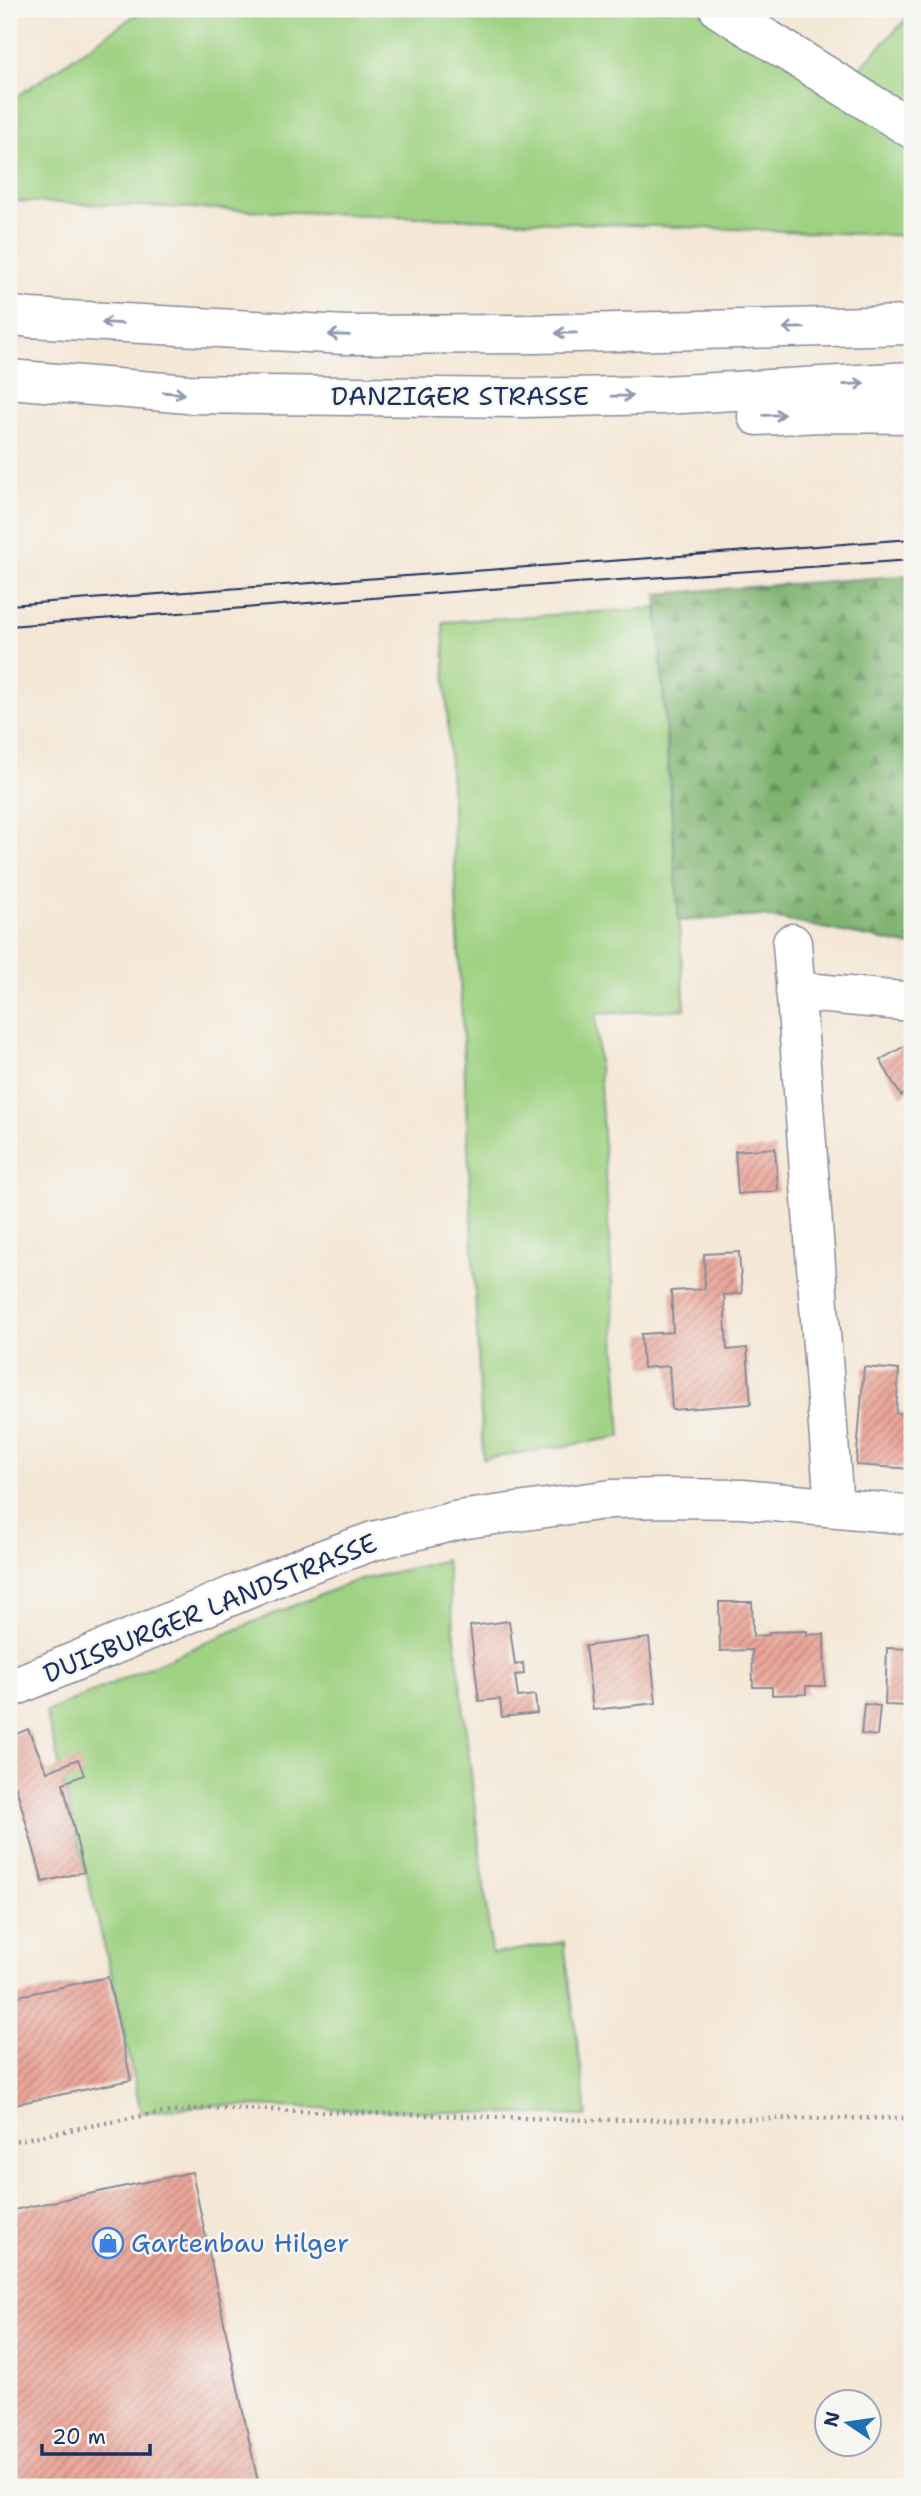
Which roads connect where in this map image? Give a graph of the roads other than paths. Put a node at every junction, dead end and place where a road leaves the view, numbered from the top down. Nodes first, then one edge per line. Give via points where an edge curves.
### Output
1 (719, 9) edge
2 (912, 129) edge
3 (912, 299) edge
4 (9, 315) edge
5 (912, 325) edge
6 (862, 326) junction
7 (9, 379) edge
8 (912, 381) edge
9 (663, 395) junction
10 (912, 414) edge
11 (792, 943) dead end
12 (795, 991) junction
13 (912, 1002) edge
14 (834, 1507) junction
15 (912, 1515) edge
16 (9, 1689) edge

1 - 2 main road
3 - 6 main road
6 -> 4 main road via 346,335
5 - 6 main road
7 -> 9 main road, DANZIGER STRASSE via 202,394
9 -> 8 main road, DANZIGER STRASSE
9 -> 10 main road via 699,417
11 - 12 main road
12 - 13 main road
12 - 14 main road
14 - 15 main road, DUISBURGER LANDSTRASSE
14 - 16 main road, DUISBURGER LANDSTRASSE via 743,1499 612,1499 459,1520 373,1541 301,1567

